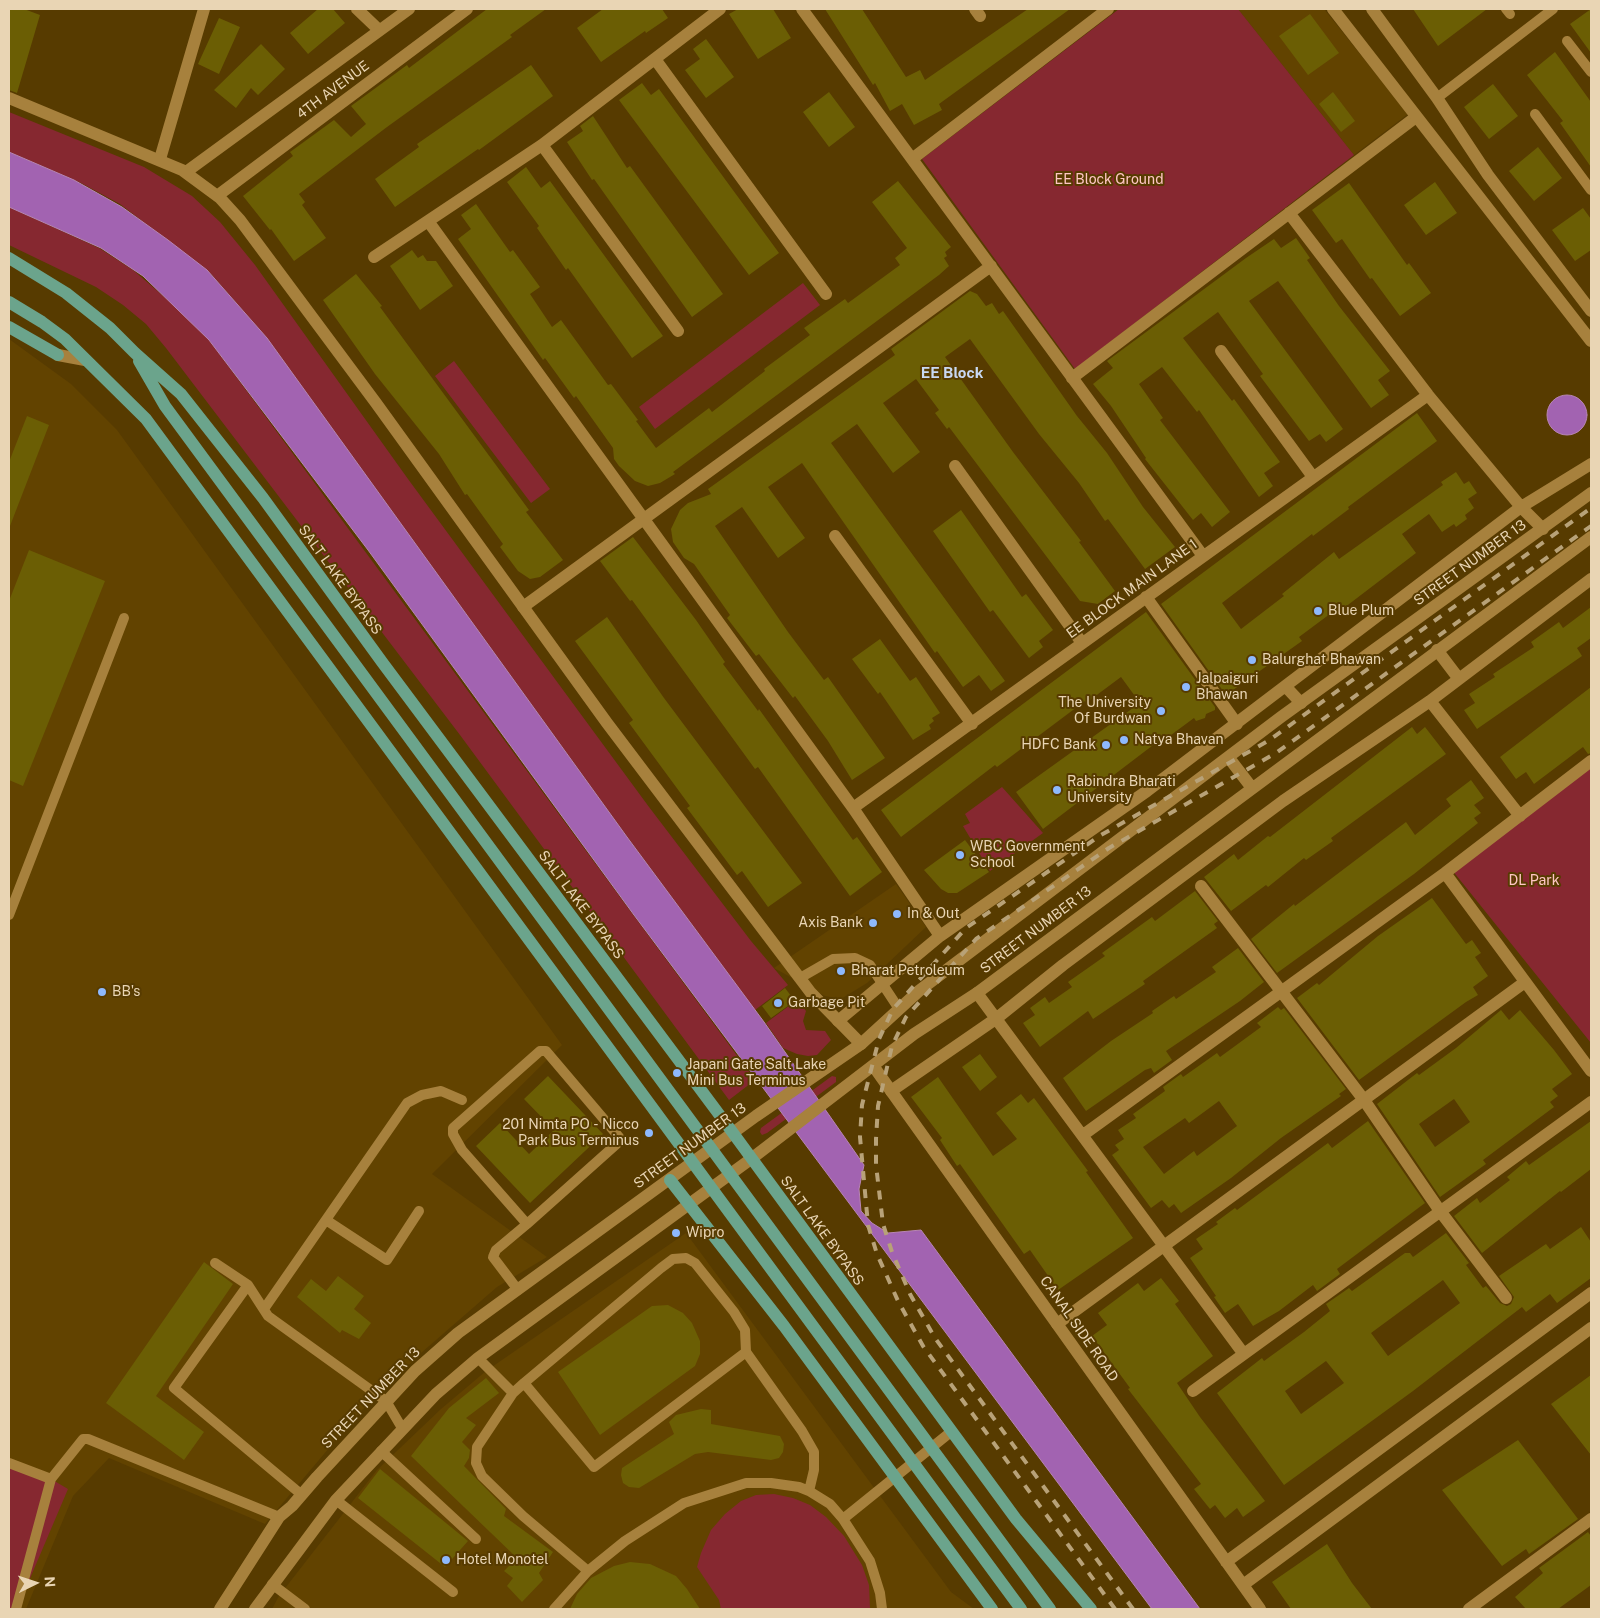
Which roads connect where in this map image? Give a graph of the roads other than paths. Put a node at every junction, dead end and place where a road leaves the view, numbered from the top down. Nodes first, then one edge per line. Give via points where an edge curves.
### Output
1 (204, 9) edge
2 (357, 9) edge
3 (409, 9) edge
4 (468, 9) edge
5 (802, 9) edge
6 (1108, 9) edge
7 (1333, 9) edge
8 (1372, 9) edge
9 (1553, 9) edge
10 (715, 10) edge
11 (379, 30) junction
12 (1568, 41) dead end
13 (655, 59) junction
14 (1591, 72) edge
15 (9, 98) edge
16 (1437, 98) junction
17 (1535, 114) dead end
18 (1416, 116) junction
19 (542, 145) junction
20 (160, 159) junction
21 (912, 159) junction
22 (186, 172) junction
23 (1488, 175) junction
24 (1472, 188) junction
25 (1591, 190) edge
26 (217, 196) junction
27 (1289, 213) junction
28 (428, 221) junction
29 (374, 257) dead end
30 (9, 258) edge
31 (991, 266) junction
32 (826, 294) dead end
33 (9, 302) edge
34 (1591, 311) edge
35 (9, 326) edge
36 (678, 331) dead end
37 (1591, 341) edge
38 (1221, 351) dead end
39 (135, 353) junction
40 (58, 355) joint
41 (85, 360) junction
42 (1072, 378) junction
43 (1428, 395) junction
44 (1591, 464) edge
45 (955, 466) dead end
46 (1313, 477) junction
47 (1591, 493) edge
48 (1521, 507) junction
49 (644, 520) junction
50 (1543, 529) junction
51 (835, 536) dead end
52 (1591, 537) edge
53 (1203, 556) junction
54 (1591, 578) edge
55 (1146, 598) junction
56 (523, 607) junction
57 (124, 618) dead end
58 (1082, 643) junction
59 (1437, 650) junction
60 (1459, 679) junction
61 (1286, 687) junction
62 (1430, 701) junction
63 (1301, 703) junction
64 (972, 724) junction
65 (1237, 724) junction
66 (1229, 758) junction
67 (1591, 761) edge
68 (1252, 788) junction
69 (853, 808) junction
70 (1520, 816) junction
71 (1445, 873) junction
72 (1202, 886) dead end
73 (9, 915) edge
74 (940, 936) junction
75 (800, 978) junction
76 (1526, 982) junction
77 (882, 984) junction
78 (1282, 991) junction
79 (977, 993) junction
80 (899, 1009) junction
81 (997, 1018) junction
82 (838, 1021) junction
83 (856, 1047) junction
84 (874, 1067) junction
85 (1591, 1072) edge
86 (890, 1090) junction
87 (462, 1100) dead end
88 (1364, 1100) junction
89 (1591, 1102) edge
90 (733, 1133) junction
91 (1083, 1135) junction
92 (751, 1160) junction
93 (670, 1180) junction
94 (689, 1204) junction
95 (419, 1211) dead end
96 (1440, 1211) junction
97 (326, 1220) junction
98 (527, 1224) junction
99 (1164, 1246) junction
100 (215, 1263) dead end
101 (248, 1284) junction
102 (518, 1290) junction
103 (1591, 1293) edge
104 (1506, 1298) dead end
105 (264, 1309) junction
106 (1057, 1324) junction
107 (1591, 1328) edge
108 (746, 1352) junction
109 (1242, 1353) junction
110 (478, 1358) junction
111 (524, 1383) junction
112 (1193, 1390) dead end
113 (513, 1393) junction
114 (386, 1401) junction
115 (402, 1428) junction
116 (952, 1432) junction
117 (381, 1451) junction
118 (9, 1463) edge
119 (894, 1478) junction
120 (51, 1479) junction
121 (809, 1492) junction
122 (302, 1495) junction
123 (336, 1500) junction
124 (279, 1517) junction
125 (843, 1519) junction
126 (1591, 1519) edge
127 (476, 1539) dead end
128 (1226, 1562) junction
129 (588, 1571) junction
130 (272, 1584) junction
131 (1243, 1585) junction
132 (453, 1592) dead end
133 (16, 1609) edge
134 (220, 1609) edge
135 (255, 1609) edge
136 (305, 1609) edge
137 (554, 1609) edge
138 (882, 1609) edge
139 (992, 1609) edge
140 (1021, 1609) edge
141 (1050, 1609) edge
142 (1090, 1609) edge
143 (1260, 1609) edge
144 (1469, 1609) edge

1 - 20 street
2 - 11 street
3 - 11 street, 4TH AVENUE
4 - 26 street, 4TH AVENUE
5 - 21 street
6 - 21 street
7 - 18 street
8 - 16 street
9 - 16 lane
10 - 13 street
11 - 22 street, 4TH AVENUE
12 - 14 lane
13 - 19 street
13 - 32 street
15 - 20 street
16 - 23 street
17 - 25 lane
18 - 24 street
18 - 27 street
19 - 28 street
19 - 36 street
20 - 22 street
21 - 31 street
22 - 26 street
23 - 24 street
23 - 34 street
24 - 37 street
26 - 56 street via 240,220
27 - 42 street
27 - 43 street
28 - 29 street
28 - 49 street
30 - 39 main road, SALT LAKE BYPASS via 66,293
31 - 42 street
31 - 49 street
33 - 41 main road via 65,339
35 - 40 main road
38 - 46 street
39 - 90 main road, SALT LAKE BYPASS via 180,394 263,498
39 - 141 main road via 165,406
40 - 41 street
41 - 140 main road via 146,420
42 - 53 street
43 - 46 street, EE BLOCK MAIN LANE 1
43 - 48 street
44 - 48 street
45 - 58 street
46 - 53 street, EE BLOCK MAIN LANE 1
47 - 50 street, STREET NUMBER 13
48 - 50 street
48 - 61 street
49 - 56 street
49 - 69 street
50 - 63 street, STREET NUMBER 13
51 - 64 street
52 - 59 street, STREET NUMBER 13
53 - 55 street, EE BLOCK MAIN LANE 1
54 - 60 street
55 - 58 street, EE BLOCK MAIN LANE 1
55 - 65 street
56 - 75 street
57 - 73 lane
58 - 64 street, EE BLOCK MAIN LANE 1
59 - 60 street
59 - 68 street, STREET NUMBER 13
60 - 62 street
61 - 63 street
61 - 65 street
62 - 70 street
62 - 81 street via 1283,801
63 - 66 street, STREET NUMBER 13
64 - 69 street, EE BLOCK MAIN LANE 1
65 - 74 street
66 - 68 street
66 - 80 street, STREET NUMBER 13
67 - 70 street
68 - 79 street, STREET NUMBER 13
69 - 74 street
70 - 71 street
71 - 76 street
71 - 78 street
72 - 78 street
74 - 77 street
75 - 77 lane via 833,959 855,958 870,965
75 - 82 street
76 - 85 street
76 - 88 street
77 - 80 lane
77 - 82 street
78 - 88 street
78 - 91 street
79 - 81 street
79 - 84 street, STREET NUMBER 13 via 914,1034
80 - 83 street, STREET NUMBER 13
81 - 86 street
81 - 91 street
82 - 83 street
83 - 90 street, STREET NUMBER 13
84 - 86 street, CANAL SIDE ROAD
84 - 92 street, STREET NUMBER 13
86 - 106 street, CANAL SIDE ROAD
87 - 97 lane via 441,1091 422,1094 407,1103
88 - 96 street
88 - 99 street
89 - 96 street
90 - 92 main road, SALT LAKE BYPASS
90 - 93 street, STREET NUMBER 13
91 - 99 street
92 - 94 street, STREET NUMBER 13
92 - 116 main road, SALT LAKE BYPASS
93 - 94 main road
93 - 102 street, STREET NUMBER 13
94 - 110 street, STREET NUMBER 13
94 - 119 main road via 784,1326
95 - 97 lane via 387,1260
96 - 104 street
96 - 109 street
97 - 105 lane
98 - 98 lane via 462,1150 453,1128 540,1051 546,1051 620,1141
98 - 102 lane via 493,1254
99 - 106 street
99 - 109 street
100 - 101 lane
101 - 105 lane
101 - 122 lane via 174,1388
102 - 114 street, STREET NUMBER 13 via 458,1334
103 - 128 street
105 - 114 lane via 268,1316
106 - 128 street, CANAL SIDE ROAD
107 - 131 street
108 - 111 lane via 594,1467
108 - 111 lane via 745,1330 734,1312 695,1263 686,1258 673,1259
108 - 121 lane via 814,1452
109 - 112 street
110 - 113 lane
110 - 115 street, STREET NUMBER 13
111 - 113 lane
113 - 129 lane via 477,1448 476,1462 482,1476 523,1516
114 - 115 lane
114 - 122 street, STREET NUMBER 13
115 - 117 street, STREET NUMBER 13
116 - 119 lane
116 - 142 main road, SALT LAKE BYPASS via 1016,1519
117 - 123 street, STREET NUMBER 13
117 - 127 lane
118 - 120 lane
119 - 125 lane
119 - 139 main road
120 - 124 lane via 78,1442 88,1439
120 - 133 lane
121 - 125 lane via 830,1504
121 - 129 lane via 771,1482 746,1483 691,1500 625,1541
122 - 124 street, STREET NUMBER 13
123 - 130 street, STREET NUMBER 13
123 - 132 lane
124 - 134 street, STREET NUMBER 13
125 - 138 lane via 870,1561
126 - 144 street
128 - 131 street, CANAL SIDE ROAD
129 - 137 lane
130 - 135 street, STREET NUMBER 13
130 - 136 lane
131 - 143 street, CANAL SIDE ROAD

